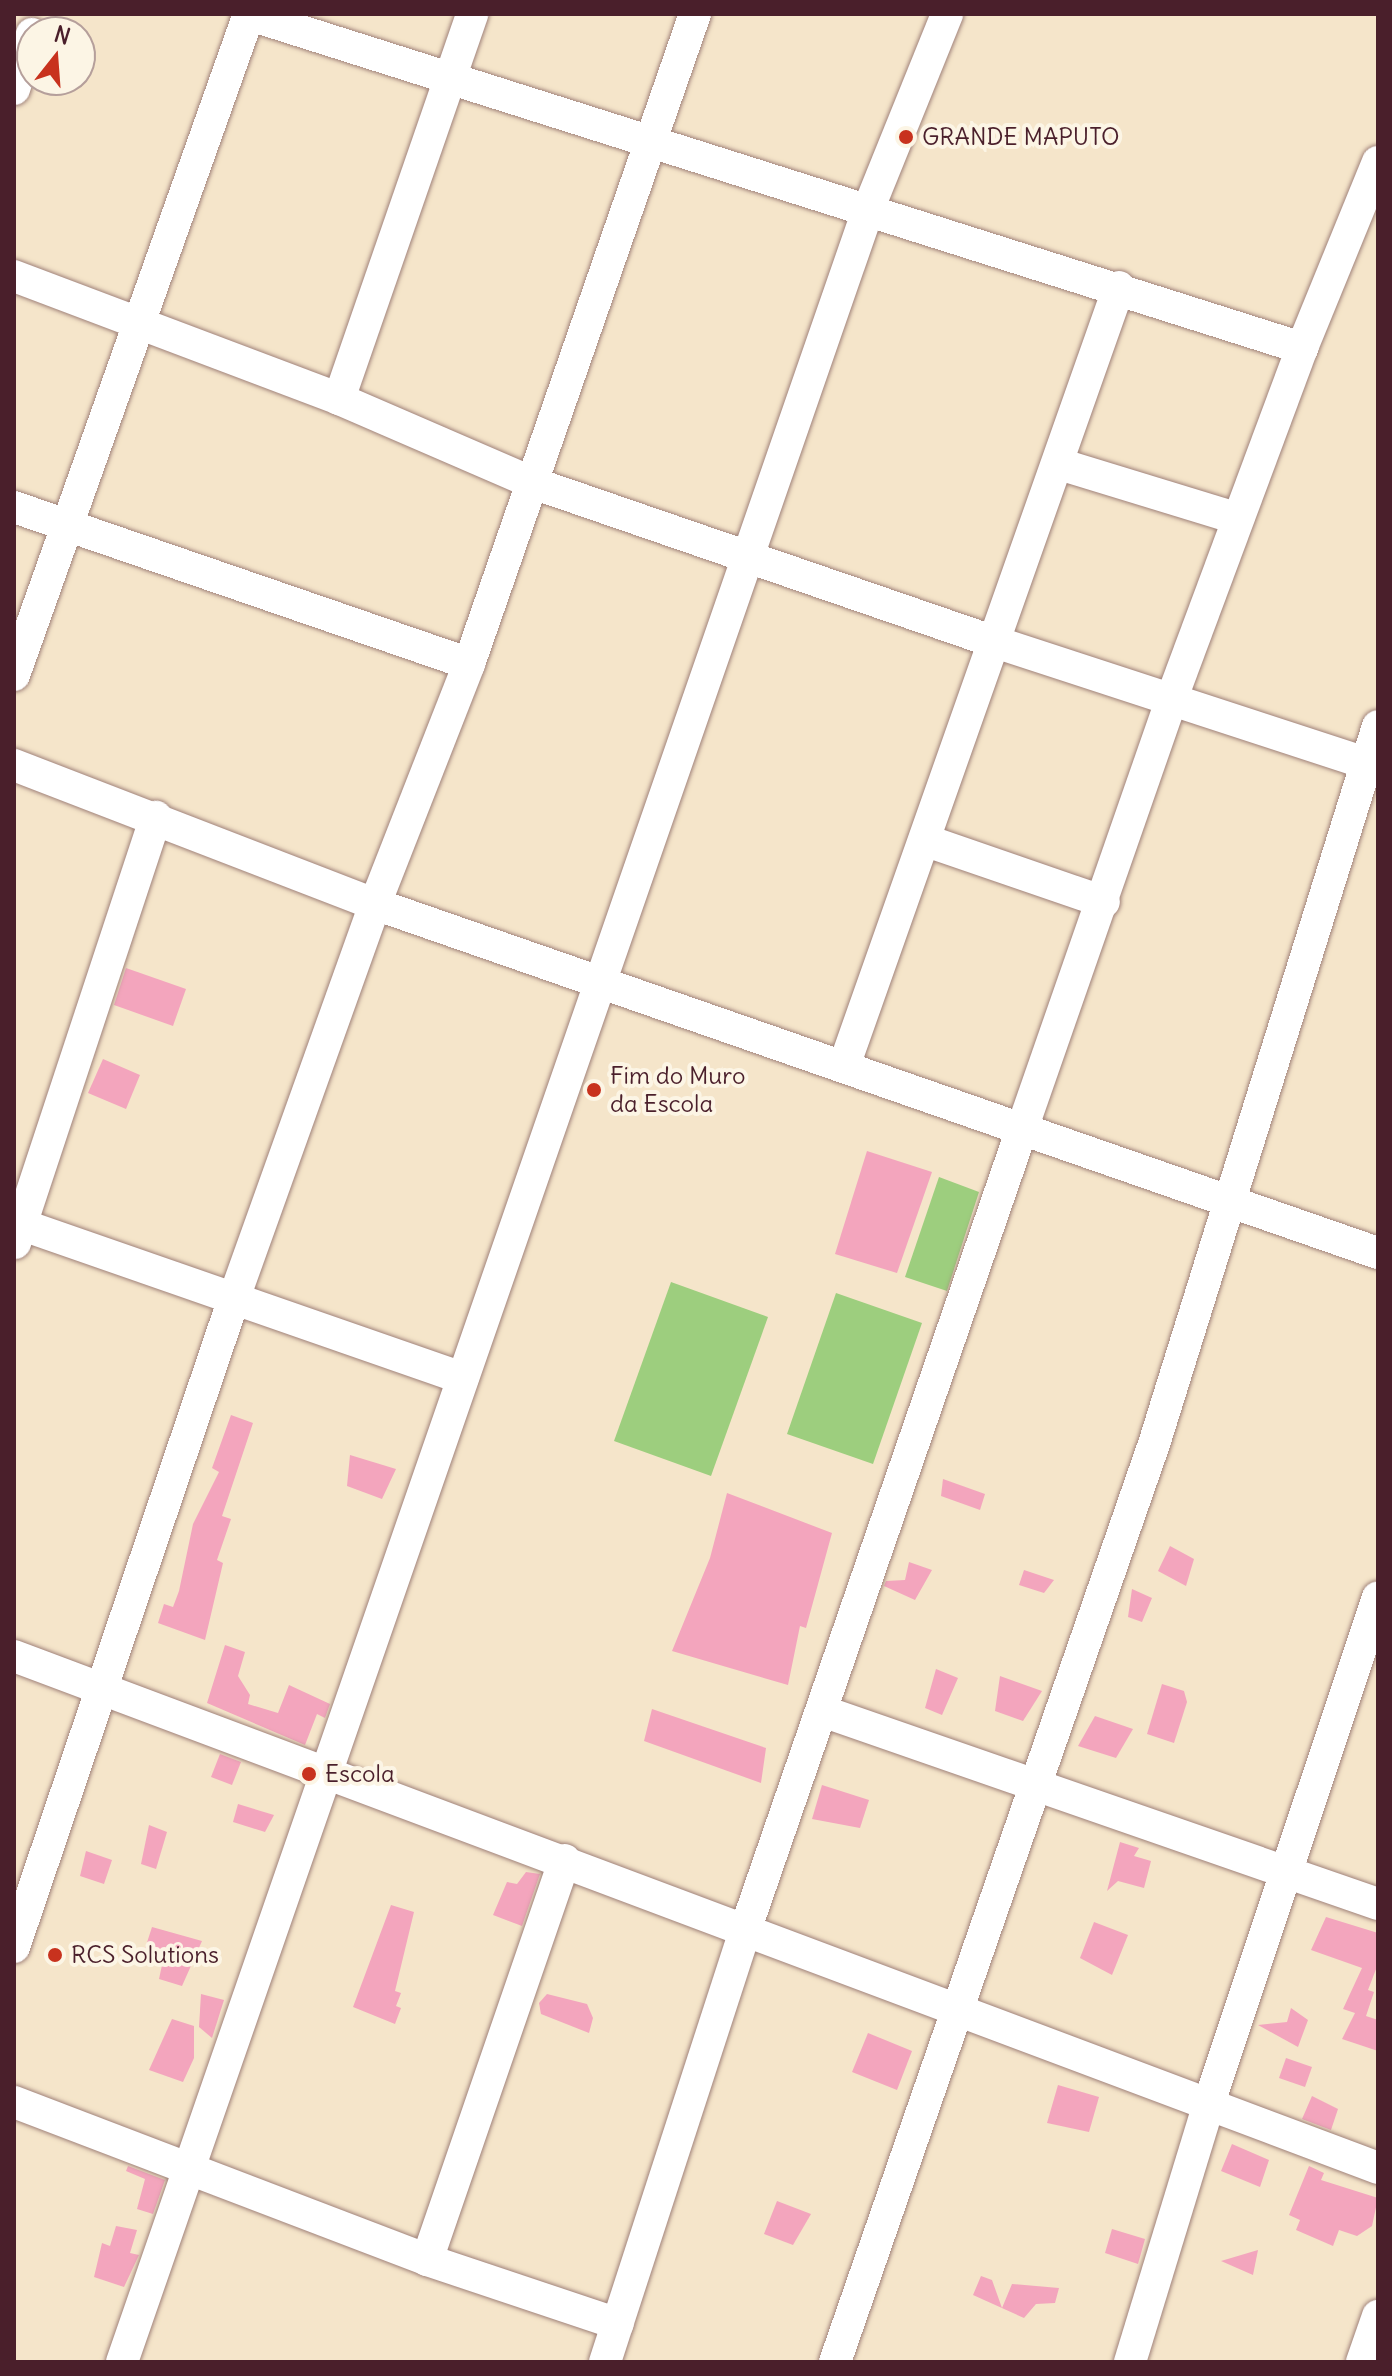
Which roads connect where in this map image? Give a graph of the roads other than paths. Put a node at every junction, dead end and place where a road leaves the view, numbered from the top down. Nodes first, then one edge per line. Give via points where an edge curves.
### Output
1 (249, 14) edge
2 (472, 14) edge
3 (695, 14) edge
4 (947, 14) edge
5 (448, 81) junction
6 (649, 140) junction
7 (1378, 162) edge
8 (868, 210) junction
9 (14, 276) edge
10 (1119, 287) junction
11 (137, 319) junction
12 (1302, 348) junction
13 (339, 399) junction
14 (1059, 464) junction
15 (533, 483) junction
16 (14, 507) edge
17 (1236, 518) junction
18 (71, 526) junction
19 (748, 558) junction
20 (995, 642) junction
21 (469, 664) junction
22 (14, 675) edge
23 (1171, 701) junction
24 (1378, 726) edge
25 (1365, 763) junction
26 (14, 765) edge
27 (156, 817) junction
28 (927, 841) junction
29 (1104, 902) junction
30 (375, 904) junction
31 (601, 982) junction
32 (844, 1066) junction
33 (1022, 1129) junction
34 (1231, 1202) junction
35 (16, 1230) edge
36 (1378, 1253) edge
37 (234, 1298) junction
38 (463, 1378) junction
39 (1378, 1597) edge
40 (14, 1656) edge
41 (101, 1688) junction
42 (825, 1712) junction
43 (327, 1770) junction
44 (1034, 1788) junction
45 (565, 1860) junction
46 (1287, 1872) junction
47 (1378, 1904) edge
48 (746, 1928) junction
49 (14, 1947) edge
50 (957, 2008) junction
51 (14, 2102) edge
52 (1209, 2103) junction
53 (190, 2166) junction
54 (1378, 2168) edge
55 (427, 2260) junction
56 (1378, 2316) edge
57 (618, 2324) junction
58 (122, 2362) edge
59 (605, 2362) edge
60 (835, 2362) edge
61 (1130, 2362) edge
62 (1362, 2362) edge

1 - 5 street
1 - 11 street
2 - 5 street
3 - 6 street
4 - 8 street
5 - 6 street
5 - 13 street
6 - 8 street
6 - 15 street
7 - 12 street
8 - 10 street
8 - 19 street
9 - 11 street
10 - 12 street
10 - 14 street
11 - 13 street
11 - 18 street
12 - 17 street
13 - 15 street
14 - 17 street
14 - 20 street
15 - 19 street
15 - 21 street
16 - 18 street
17 - 23 street
18 - 21 street
18 - 22 street
19 - 20 street
19 - 31 street
20 - 23 street
20 - 28 street
21 - 30 street
23 - 25 street
23 - 29 street
24 - 25 street
25 - 34 street
26 - 27 street
27 - 30 street
27 - 35 street
28 - 29 street
28 - 32 street
29 - 33 street
30 - 31 street
30 - 37 street
31 - 32 street
31 - 38 street
32 - 33 street
33 - 34 street
33 - 42 street
34 - 36 street
34 - 44 street via 1154,1444
35 - 37 street
37 - 38 street
37 - 41 street
38 - 43 street
39 - 46 street
40 - 41 street
41 - 43 street
41 - 49 street
42 - 44 street
42 - 48 street
43 - 45 street
43 - 53 street
44 - 46 street
44 - 50 street
45 - 48 street
45 - 55 street
46 - 47 street
46 - 52 street
48 - 50 street
48 - 57 street
50 - 52 street
50 - 60 street
51 - 53 street
52 - 54 street
52 - 61 street
53 - 55 street
53 - 58 street
55 - 57 street
56 - 62 street
57 - 59 street

